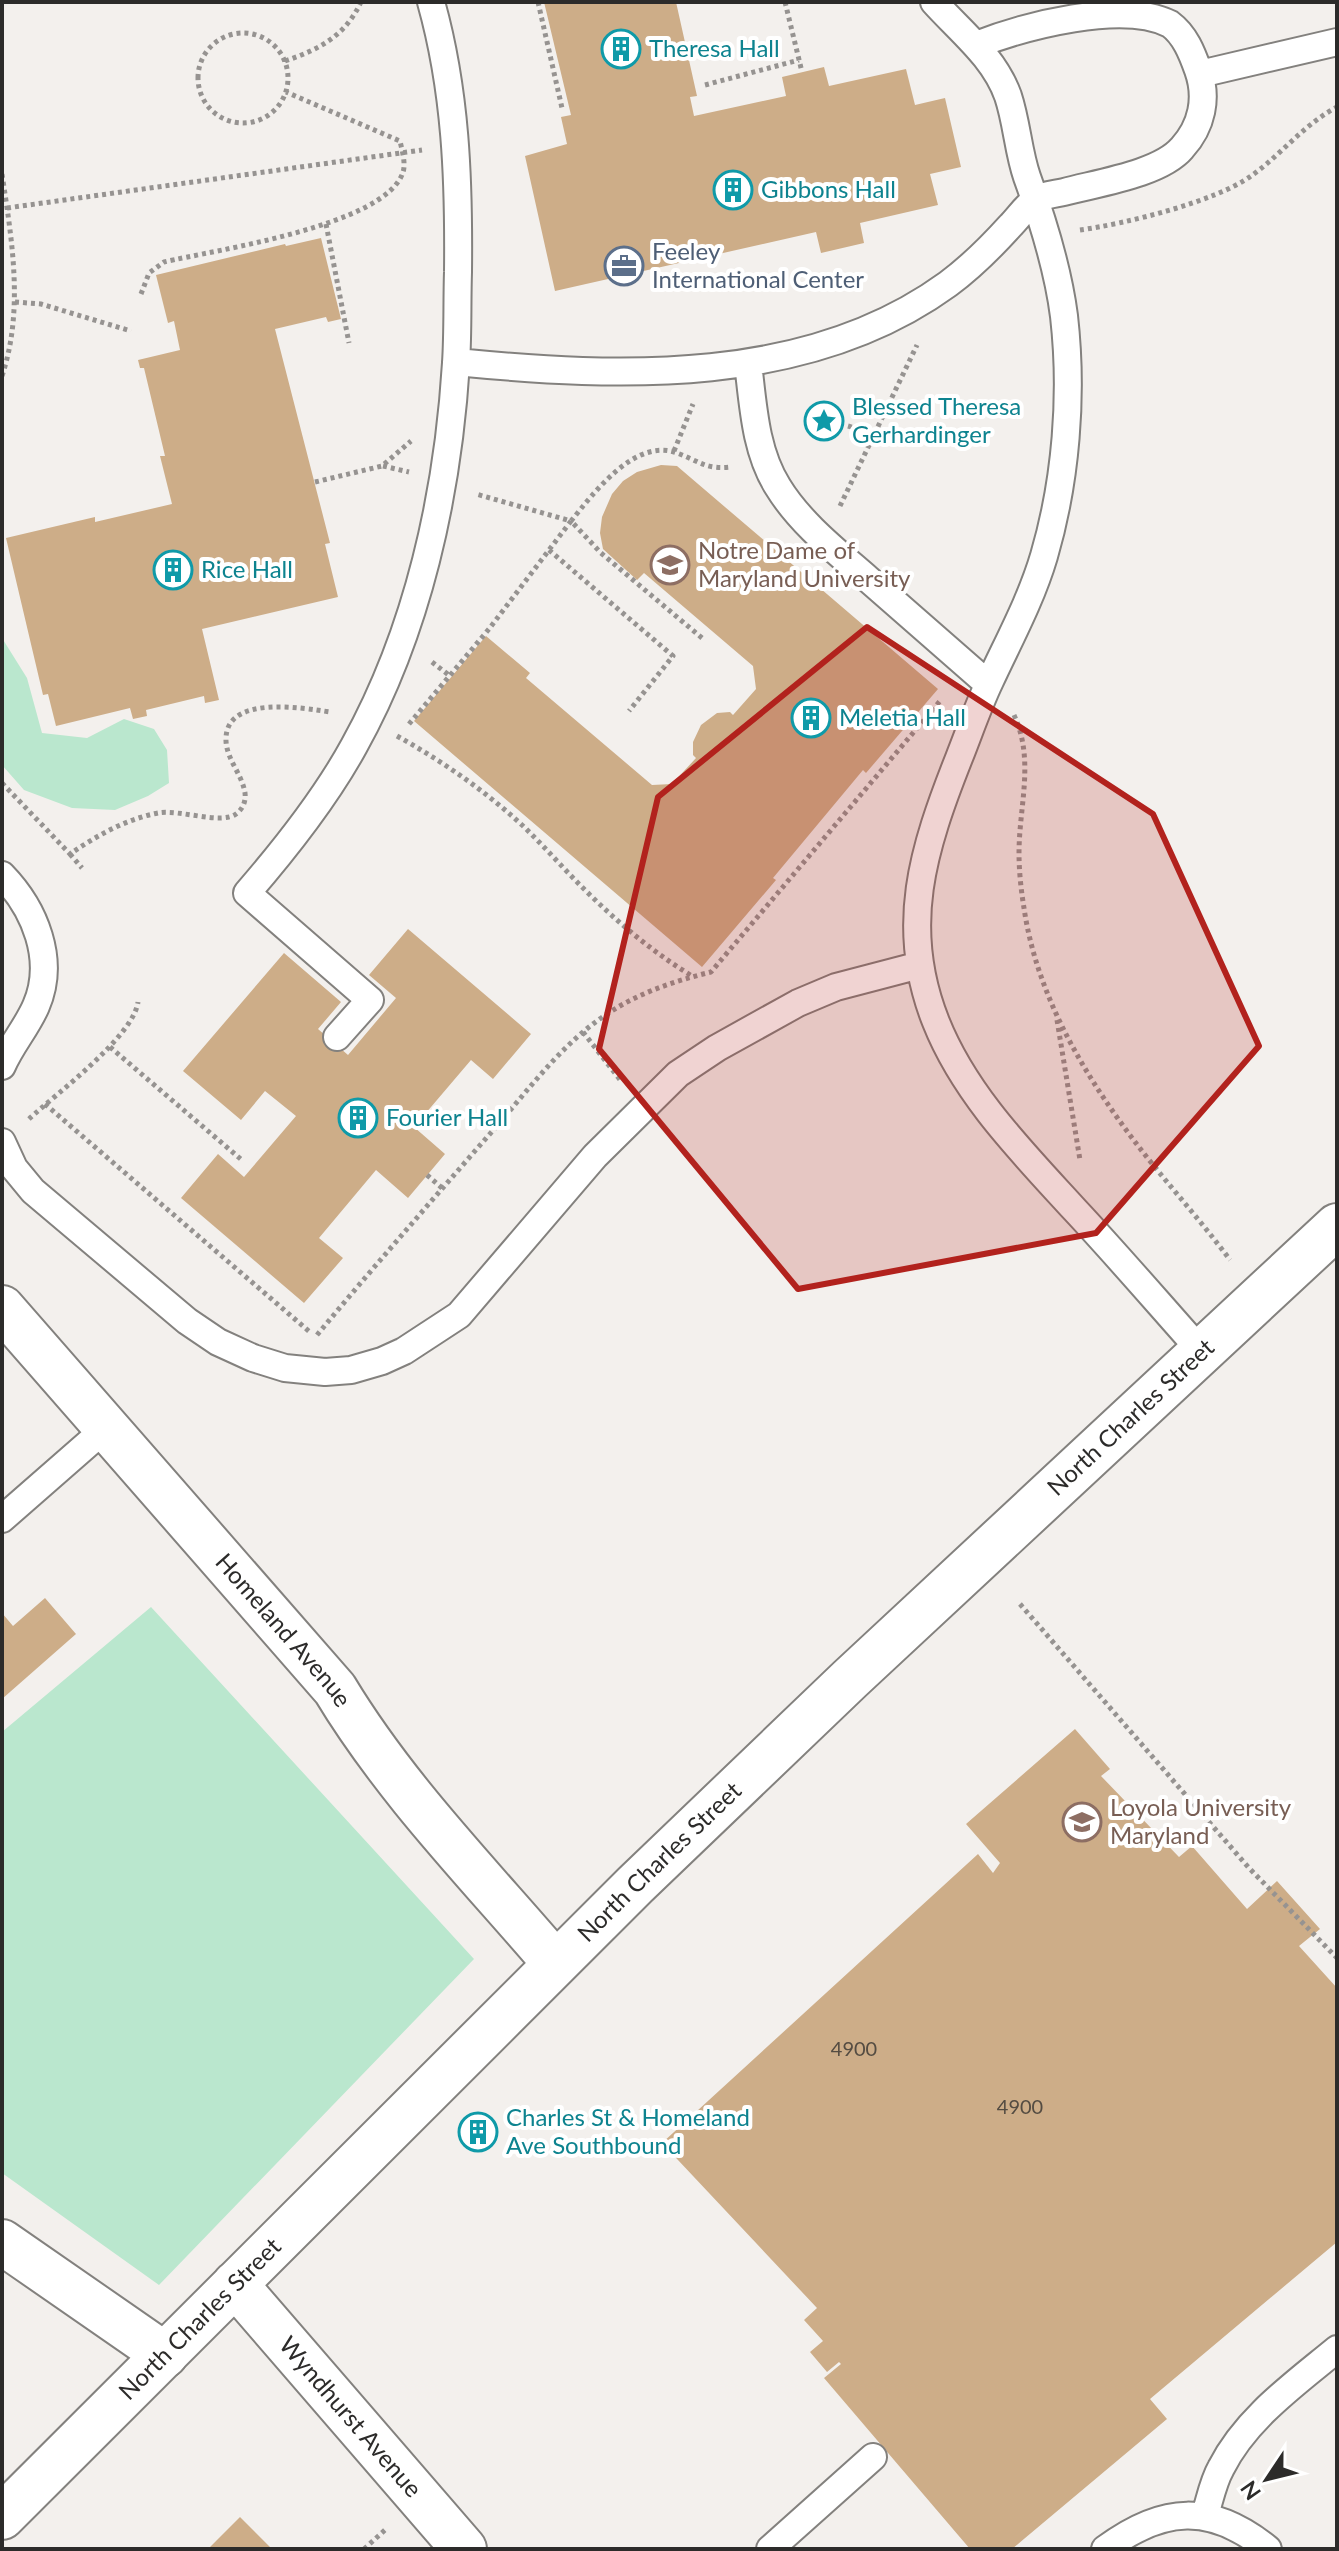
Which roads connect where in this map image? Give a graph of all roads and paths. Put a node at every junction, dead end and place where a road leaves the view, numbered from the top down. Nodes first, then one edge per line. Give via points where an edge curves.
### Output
1 (361, 2) edge
2 (431, 2) edge
3 (538, 2) edge
4 (785, 2) edge
5 (934, 2) edge
6 (1337, 42) edge
7 (976, 45) junction
8 (799, 60) junction
9 (285, 61) junction
10 (802, 72) dead end
11 (1200, 74) junction
12 (705, 85) dead end
13 (286, 92) junction
14 (1337, 107) edge
15 (562, 108) dead end
16 (456, 145) junction
17 (402, 153) junction
18 (2, 174) edge
19 (1036, 199) junction
20 (7, 208) junction
21 (326, 224) junction
22 (1045, 236) junction
23 (141, 294) dead end
24 (925, 299) junction
25 (15, 302) junction
26 (131, 331) dead end
27 (349, 343) dead end
28 (456, 362) junction
29 (748, 363) junction
30 (2, 376) edge
31 (698, 391) dead end
32 (450, 425) junction
33 (848, 426) dead end
34 (876, 434) junction
35 (674, 451) junction
36 (740, 466) dead end
37 (315, 482) dead end
38 (464, 491) dead end
39 (571, 521) junction
40 (824, 539) junction
41 (549, 550) junction
42 (702, 638) dead end
43 (988, 684) junction
44 (946, 695) dead end
45 (629, 711) dead end
46 (341, 714) dead end
47 (388, 731) dead end
48 (398, 737) junction
49 (2, 783) edge
50 (70, 854) junction
51 (82, 868) dead end
52 (2, 875) edge
53 (920, 965) junction
54 (692, 977) junction
55 (138, 1002) dead end
56 (1057, 1015) junction
57 (583, 1032) junction
58 (337, 1037) dead end
59 (109, 1047) junction
60 (2, 1066) edge
61 (45, 1104) junction
62 (641, 1107) junction
63 (11, 1135) edge
64 (243, 1161) dead end
65 (427, 1175) dead end
66 (442, 1188) junction
67 (1068, 1202) junction
68 (1337, 1226) edge
69 (1230, 1260) dead end
70 (2, 1308) edge
71 (1201, 1351) junction
72 (106, 1428) junction
73 (2, 1519) edge
74 (1020, 1604) dead end
75 (1337, 1958) edge
76 (555, 1963) junction
77 (2, 2242) edge
78 (235, 2284) junction
79 (1337, 2349) edge
80 (165, 2355) junction
81 (873, 2457) dead end
82 (1205, 2515) junction
83 (2, 2517) edge
84 (385, 2530) dead end
85 (1114, 2542) edge
86 (364, 2549) edge
87 (464, 2549) edge
88 (770, 2549) edge
89 (1268, 2549) edge

1 - 9 path via 335,38
2 - 16 lane via 443,44
3 - 15 path
4 - 8 path
5 - 7 lane
6 - 11 lane
7 - 11 lane via 1037,23 1116,11 1170,25 1188,45
7 - 19 lane via 1008,95
8 - 10 path
8 - 12 path
9 - 13 path
9 - 13 path via 264,38 234,34 208,50 198,80 210,108 237,122 267,116
11 - 19 lane via 1204,103 1196,129 1181,151 1159,165
13 - 17 path via 400,141
14 - 22 path via 1287,142 1253,175 1225,190 1110,226
16 - 17 path
16 - 28 lane
17 - 20 path
17 - 21 path via 404,171 380,199
18 - 20 path
19 - 22 lane
19 - 24 lane via 985,254
20 - 25 path
21 - 23 path via 164,262 149,273
21 - 27 path
22 - 43 lane via 1064,314 1068,369 1058,502 1030,595
24 - 29 lane via 862,332
24 - 34 path via 924,331
25 - 26 path via 41,304
25 - 30 path
28 - 29 lane via 645,370
28 - 32 lane
29 - 40 lane via 765,460 777,486
31 - 35 path
32 - 37 path via 431,423 382,466
32 - 58 lane via 423,568 383,683 323,795 247,893 370,1000
33 - 34 path
34 - 40 path
35 - 36 path via 707,467
35 - 39 path via 634,458
38 - 39 path
39 - 41 path
39 - 42 path
40 - 43 lane
41 - 45 path via 673,656
41 - 48 path
43 - 53 lane via 924,860 917,892
43 - 56 path via 1010,707 1019,726 1025,755 1019,851 1023,908
44 - 54 path via 711,972
46 - 50 path via 292,706 247,712 227,732 226,744 245,794 235,816 161,812 111,830
47 - 48 path
48 - 54 path via 486,794 622,925
49 - 50 path
50 - 51 path
52 - 60 lane via 35,922 44,959 36,1006
53 - 62 lane via 836,987 784,1010 704,1056
53 - 67 lane via 936,1022 957,1064 989,1112
54 - 57 path via 641,995
55 - 59 path via 136,1013
56 - 67 path via 1084,1183
56 - 69 path via 1106,1101
57 - 62 path
57 - 66 path
59 - 61 path
59 - 64 path
61 - 63 path
61 - 66 path via 315,1337
62 - 63 lane via 459,1315 382,1361 325,1372 253,1358 187,1321 33,1191 14,1168
65 - 66 path
67 - 71 lane
68 - 71 main road, North Charles Street
70 - 72 main road, Homeland Avenue
71 - 76 main road, North Charles Street
72 - 73 lane
72 - 76 main road, Homeland Avenue via 335,1689 364,1737
74 - 75 path via 1249,1868
76 - 78 main road, North Charles Street
77 - 80 main road
78 - 80 main road, North Charles Street
78 - 87 main road, Wyndhurst Avenue
79 - 82 lane via 1235,2445 1220,2469
80 - 83 main road, North Charles Street
81 - 88 lane
82 - 85 lane via 1148,2522
82 - 89 lane
84 - 86 path

